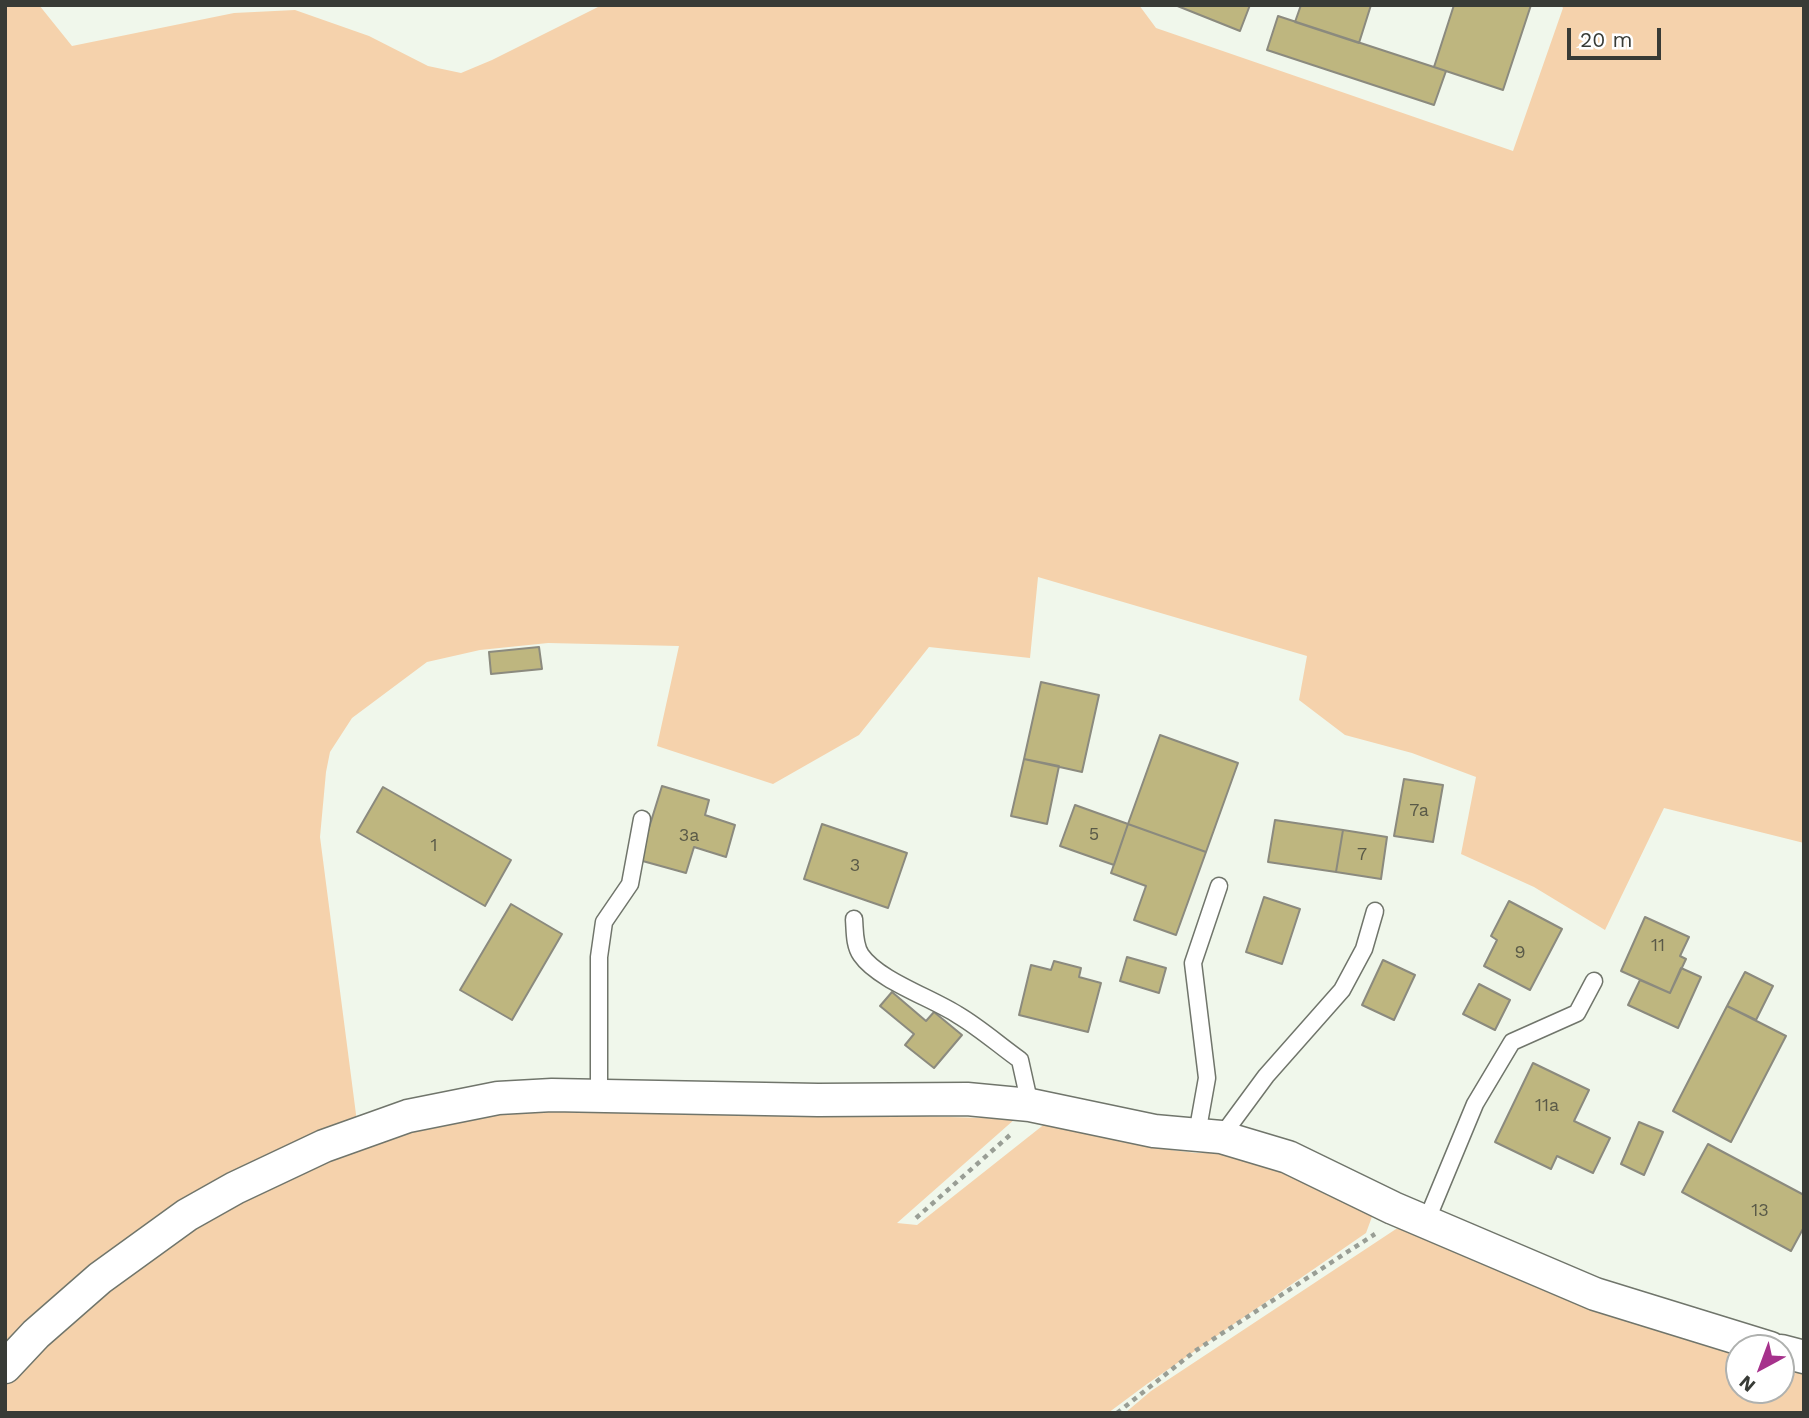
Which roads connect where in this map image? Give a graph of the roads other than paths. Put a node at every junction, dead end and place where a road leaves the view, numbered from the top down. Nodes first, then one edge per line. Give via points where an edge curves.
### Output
1 (642, 819) dead end
2 (1219, 886) dead end
3 (1375, 911) dead end
4 (854, 919) dead end
5 (1594, 981) dead end
6 (599, 1098) junction
7 (1030, 1105) junction
8 (1209, 1135) junction
9 (1426, 1222) junction
10 (1725, 1334) edge
11 (5, 1367) edge

1 - 6 lane via 631,884 604,922 599,957
2 - 8 lane via 1193,963
3 - 8 lane via 1364,948 1342,990
4 - 7 lane via 856,943 867,963 958,1014 1020,1060
5 - 9 lane via 1577,1013 1512,1042 1475,1104
6 - 7 street via 967,1099
6 - 11 street via 552,1095 463,1103 408,1116 288,1162 187,1215 146,1244 100,1278
7 - 8 street via 1154,1131
8 - 9 street via 1287,1157
9 - 10 street via 1595,1294

